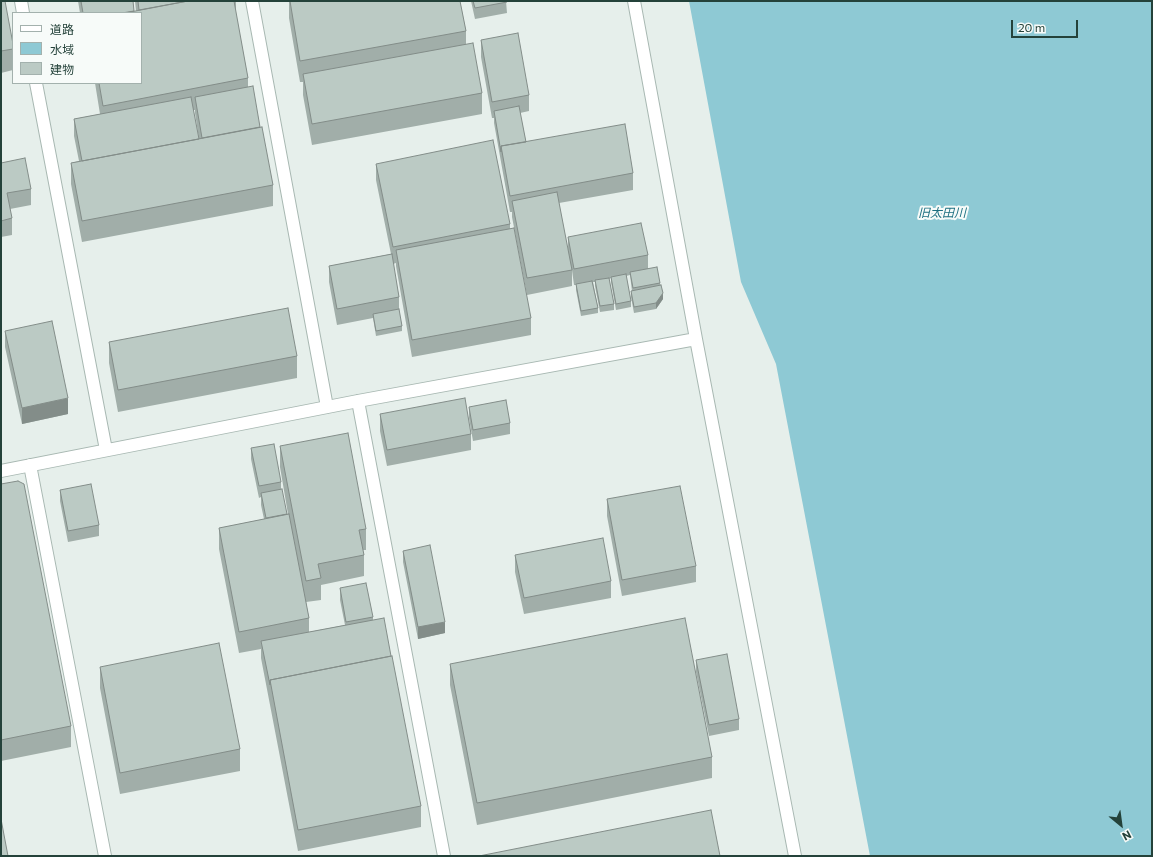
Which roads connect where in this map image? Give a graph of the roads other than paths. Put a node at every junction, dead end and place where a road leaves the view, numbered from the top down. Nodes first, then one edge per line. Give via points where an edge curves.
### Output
1 (21, 1) edge
2 (252, 1) edge
3 (634, 1) edge
4 (23, 12) edge
5 (36, 84) edge
6 (696, 339) junction
7 (358, 401) junction
8 (327, 407) junction
9 (106, 450) junction
10 (30, 465) junction
11 (1, 471) edge
12 (105, 856) edge
13 (444, 856) edge
14 (795, 856) edge

1 - 4 street
2 - 8 street
3 - 6 street
5 - 9 street
6 - 7 street
6 - 14 street
7 - 8 street
7 - 13 street
8 - 9 street
9 - 10 street
10 - 11 street
10 - 12 street

